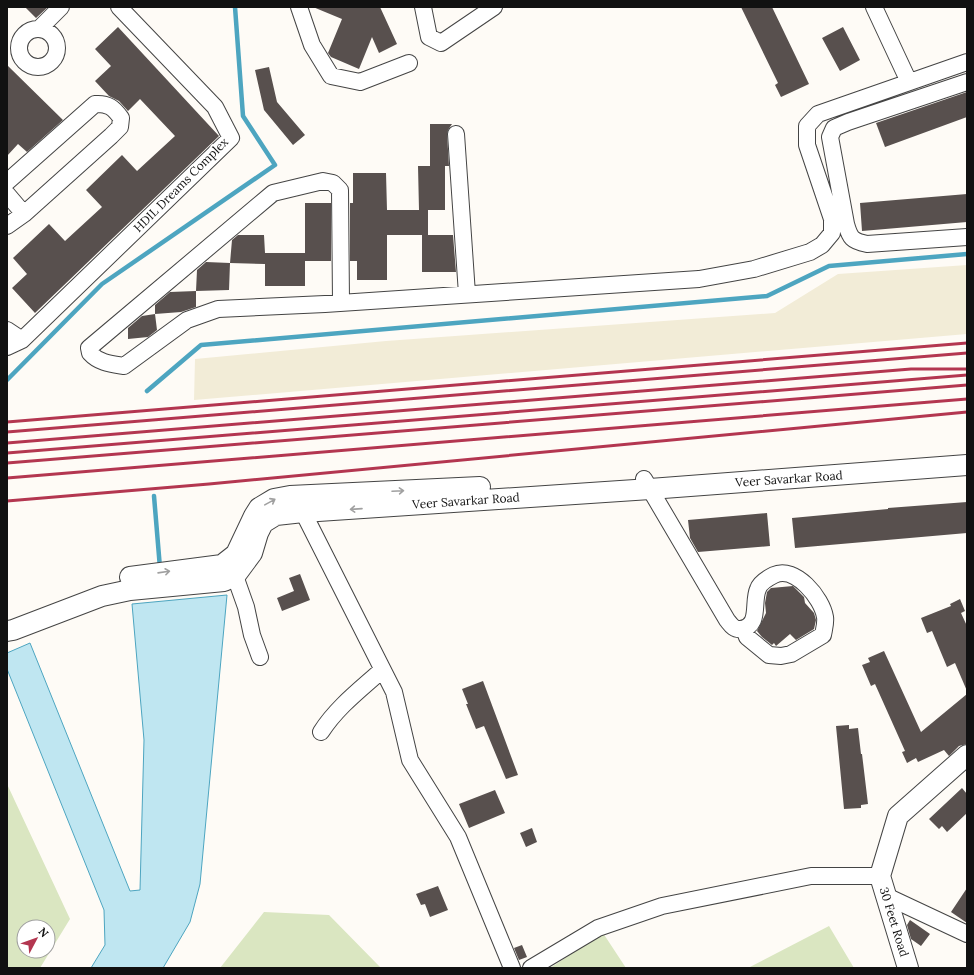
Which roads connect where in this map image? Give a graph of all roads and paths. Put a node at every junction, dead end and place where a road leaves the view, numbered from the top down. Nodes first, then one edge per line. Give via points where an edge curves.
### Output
1 (61, 7) edge
2 (118, 7) edge
3 (299, 7) edge
4 (423, 7) edge
5 (494, 7) edge
6 (874, 7) edge
7 (39, 29) dead end
8 (967, 62) edge
9 (408, 64) dead end
10 (910, 82) junction
11 (967, 82) edge
12 (456, 134) dead end
13 (7, 182) edge
14 (7, 194) edge
15 (24, 214) junction
16 (7, 226) edge
17 (967, 237) edge
18 (467, 294) junction
19 (341, 302) junction
20 (7, 330) edge
21 (22, 340) junction
22 (7, 348) edge
23 (967, 452) edge
24 (967, 465) edge
25 (647, 484) junction
26 (303, 512) junction
27 (227, 574) junction
28 (128, 584) junction
29 (7, 618) edge
30 (744, 628) junction
31 (7, 631) edge
32 (260, 657) dead end
33 (382, 670) junction
34 (321, 732) dead end
35 (967, 755) edge
36 (880, 876) junction
37 (886, 896) junction
38 (967, 934) edge
39 (512, 968) edge
40 (532, 968) edge
41 (908, 968) edge

1 - 7 street
2 - 21 street, HDIL Dreams Complex via 215,107 231,138
3 - 9 street via 312,45 331,76 360,82
4 - 5 street via 429,37 441,43
6 - 10 street
8 - 10 street
10 - 18 street via 818,114 807,126 807,145 832,219 832,233 822,245 810,252 754,270 700,279
11 - 17 street via 848,122 834,128 830,138 846,224 849,235 856,242 867,244
12 - 18 street
13 - 15 street via 95,104 108,104 117,111 121,118 120,127
14 - 15 street
15 - 16 street
18 - 19 street
19 - 19 street via 340,190 333,183 323,181 273,193 89,348 90,353 99,360 124,366 187,320 218,309
20 - 21 street
21 - 22 street
23 - 25 street, Veer Savarkar Road
24 - 25 street, Veer Savarkar Road
25 -> 26 street, Veer Savarkar Road
27 -> 25 street, Veer Savarkar Road via 254,516 260,508 274,499 290,496
25 - 30 street via 727,620 732,627
26 - 27 street, Veer Savarkar Road via 276,515 264,523 252,553
26 - 33 street
27 - 28 street
27 - 32 street via 246,607
28 - 29 street via 97,584
28 - 31 street
30 - 30 street via 755,618 757,590 767,579 780,573 801,580 810,588 825,616 826,624 823,635 791,654 781,656 769,655 747,636
33 - 34 street via 340,708
33 - 39 street via 394,692 410,760 458,837
35 - 36 street via 898,816
36 - 37 street, 30 Feet Road
36 - 40 street via 811,876 662,906 598,928
37 - 38 street
37 - 41 street, 30 Feet Road

